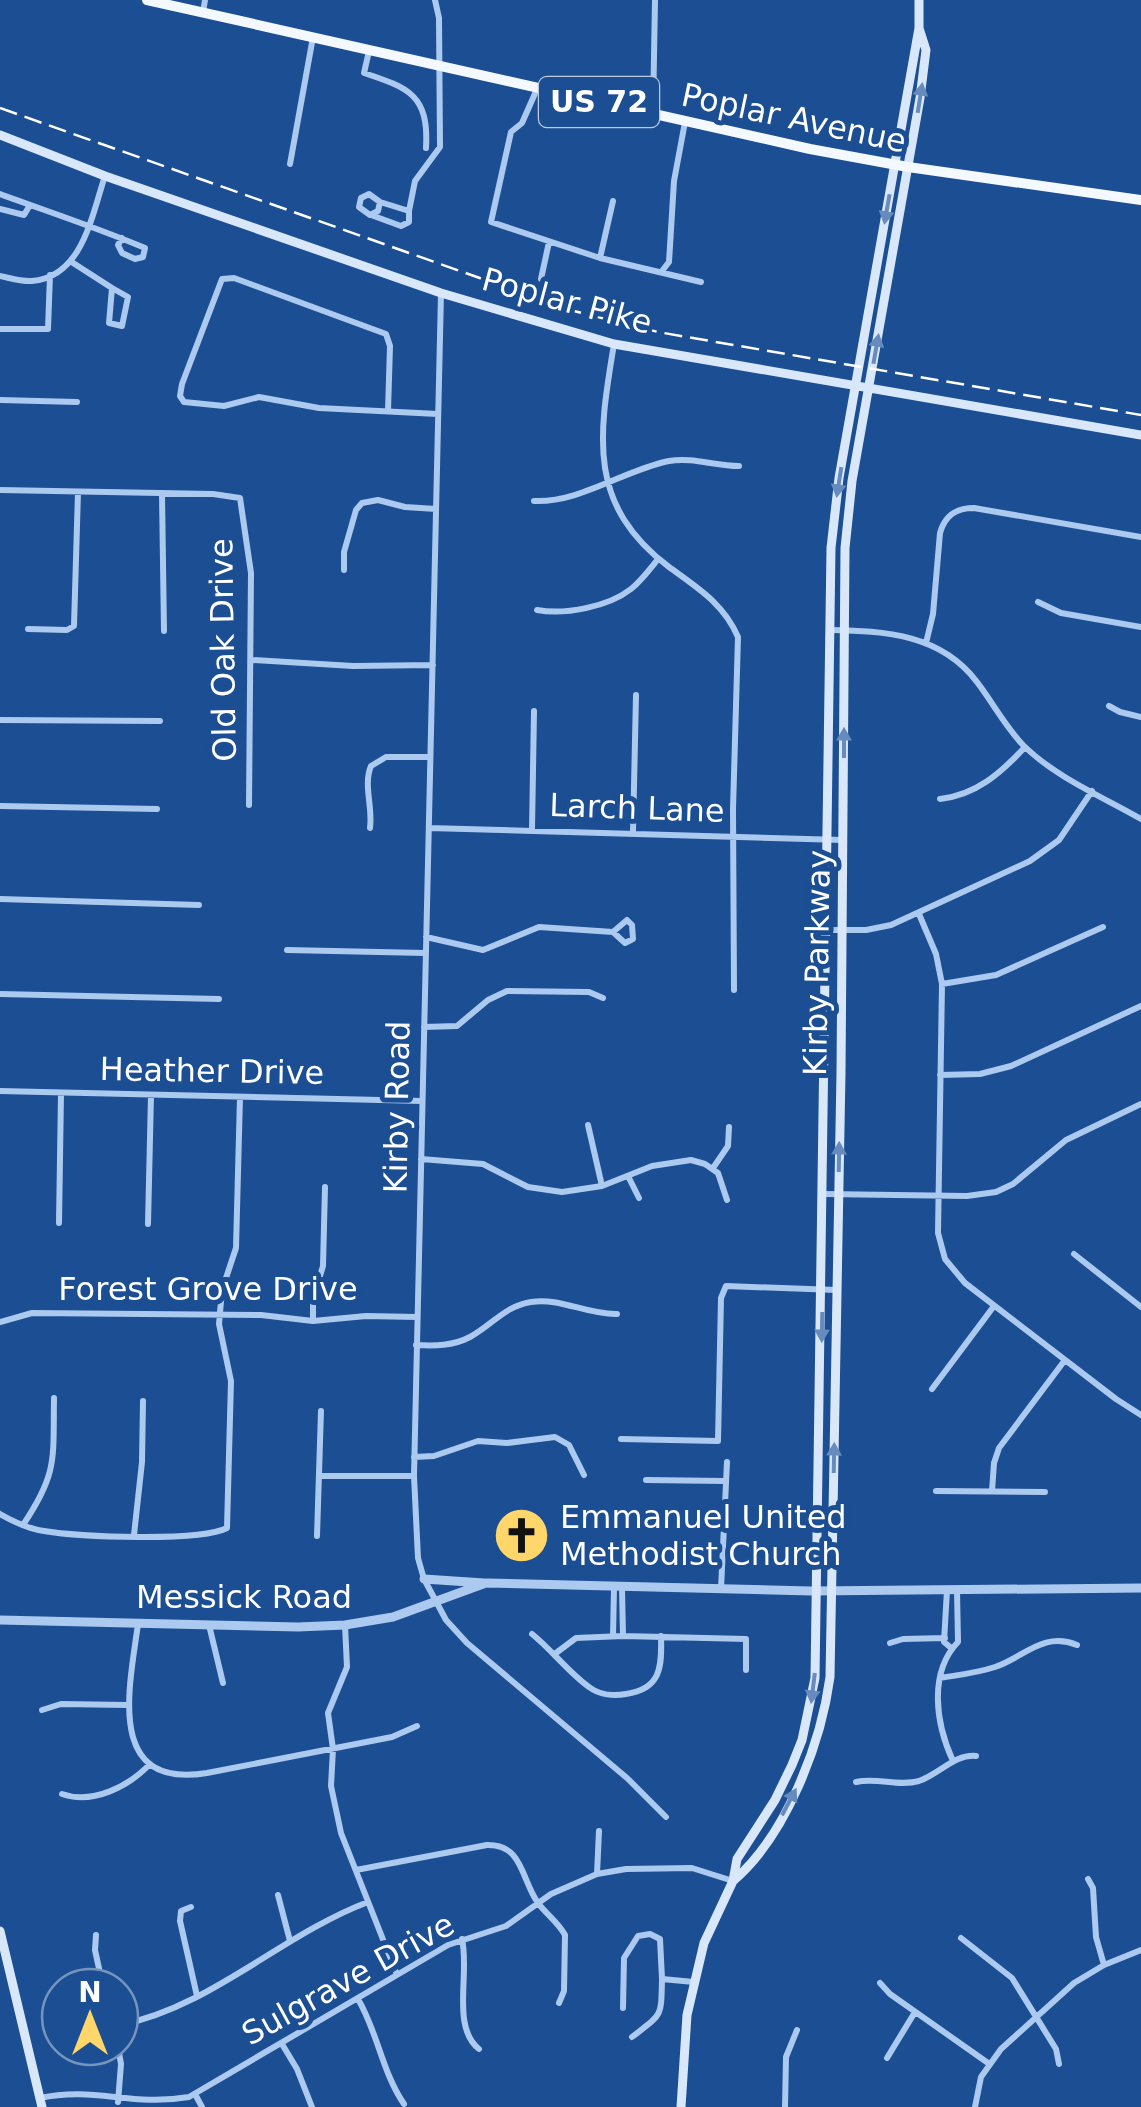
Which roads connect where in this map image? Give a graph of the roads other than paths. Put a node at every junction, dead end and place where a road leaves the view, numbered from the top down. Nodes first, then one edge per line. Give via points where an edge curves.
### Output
1 (148, 0) edge
2 (435, 0) edge
3 (655, 0) edge
4 (919, 0) edge
5 (204, 6) edge
6 (919, 28) junction
7 (313, 36) junction
8 (369, 50) junction
9 (438, 66) junction
10 (537, 88) junction
11 (652, 114) junction
12 (427, 122) junction
13 (439, 122) junction
14 (686, 122) junction
15 (0, 135) edge
16 (426, 148) dead end
17 (290, 164) dead end
18 (894, 165) junction
19 (908, 167) junction
20 (105, 176) junction
21 (0, 194) edge
22 (1141, 200) edge
23 (614, 201) dead end
24 (380, 202) junction
25 (30, 205) junction
26 (0, 208) edge
27 (409, 211) junction
28 (370, 215) junction
29 (88, 226) junction
30 (122, 238) dead end
31 (549, 242) junction
32 (600, 258) junction
33 (70, 261) junction
34 (662, 271) junction
35 (50, 275) junction
36 (0, 276) edge
37 (541, 279) dead end
38 (701, 282) dead end
39 (112, 288) junction
40 (441, 292) junction
41 (0, 330) edge
42 (614, 344) junction
43 (856, 386) junction
44 (869, 388) junction
45 (0, 400) edge
46 (77, 402) dead end
47 (388, 412) junction
48 (438, 414) junction
49 (1141, 435) edge
50 (740, 466) dead end
51 (608, 481) junction
52 (0, 490) edge
53 (78, 492) junction
54 (162, 494) junction
55 (534, 501) dead end
56 (436, 509) junction
57 (1141, 537) edge
58 (658, 559) junction
59 (344, 570) dead end
60 (1038, 602) dead end
61 (537, 610) dead end
62 (1141, 627) edge
63 (28, 630) dead end
64 (830, 630) junction
65 (164, 631) dead end
66 (845, 631) junction
67 (926, 643) junction
68 (252, 660) junction
69 (432, 664) junction
70 (636, 694) dead end
71 (1110, 706) dead end
72 (534, 711) dead end
73 (1141, 717) edge
74 (0, 720) edge
75 (160, 722) dead end
76 (1025, 747) junction
77 (430, 756) junction
78 (1092, 791) junction
79 (940, 800) dead end
80 (249, 805) dead end
81 (0, 806) edge
82 (157, 809) dead end
83 (1141, 820) edge
84 (370, 828) dead end
85 (429, 828) junction
86 (532, 830) junction
87 (633, 832) junction
88 (736, 836) junction
89 (827, 840) junction
90 (843, 840) junction
91 (0, 899) edge
92 (199, 904) dead end
93 (918, 914) junction
94 (1103, 927) dead end
95 (826, 930) junction
96 (842, 930) junction
97 (613, 932) dead end
98 (426, 937) junction
99 (288, 950) dead end
100 (425, 954) junction
101 (942, 984) junction
102 (734, 990) dead end
103 (0, 994) edge
104 (219, 998) dead end
105 (603, 998) dead end
106 (1141, 1006) edge
107 (424, 1027) junction
108 (940, 1075) junction
109 (0, 1091) edge
110 (61, 1093) junction
111 (151, 1095) junction
112 (240, 1097) junction
113 (422, 1102) junction
114 (1141, 1104) edge
115 (588, 1125) dead end
116 (729, 1128) dead end
117 (421, 1159) junction
118 (714, 1168) junction
119 (628, 1176) junction
120 (602, 1186) junction
121 (325, 1187) dead end
122 (824, 1194) junction
123 (838, 1194) junction
124 (939, 1196) junction
125 (639, 1198) dead end
126 (727, 1200) dead end
127 (59, 1222) dead end
128 (148, 1224) dead end
129 (1074, 1254) dead end
130 (823, 1290) junction
131 (836, 1290) junction
132 (994, 1306) junction
133 (1141, 1307) edge
134 (220, 1314) junction
135 (616, 1314) dead end
136 (417, 1317) junction
137 (313, 1321) junction
138 (0, 1322) edge
139 (416, 1345) junction
140 (1064, 1360) junction
141 (932, 1389) dead end
142 (54, 1398) dead end
143 (143, 1401) dead end
144 (321, 1411) dead end
145 (1141, 1415) edge
146 (621, 1439) dead end
147 (414, 1456) junction
148 (727, 1462) dead end
149 (584, 1475) dead end
150 (320, 1476) junction
151 (414, 1476) junction
152 (646, 1480) dead end
153 (724, 1480) junction
154 (936, 1491) dead end
155 (992, 1491) junction
156 (1046, 1492) dead end
157 (0, 1514) edge
158 (661, 1514) dead end
159 (723, 1520) junction
160 (23, 1525) junction
161 (134, 1535) junction
162 (318, 1536) dead end
163 (424, 1580) junction
164 (486, 1583) junction
165 (618, 1588) junction
166 (1141, 1588) edge
167 (721, 1590) junction
168 (952, 1590) junction
169 (817, 1591) junction
170 (832, 1591) junction
171 (435, 1602) junction
172 (0, 1620) edge
173 (138, 1623) junction
174 (209, 1624) junction
175 (345, 1625) junction
176 (532, 1634) dead end
177 (613, 1636) junction
178 (623, 1636) junction
179 (662, 1636) junction
180 (945, 1638) junction
181 (890, 1643) dead end
182 (1077, 1645) dead end
183 (950, 1647) junction
184 (556, 1653) junction
185 (746, 1670) dead end
186 (940, 1678) junction
187 (223, 1683) dead end
188 (127, 1706) junction
189 (42, 1710) dead end
190 (418, 1726) dead end
191 (333, 1749) junction
192 (976, 1756) dead end
193 (953, 1760) junction
194 (150, 1764) junction
195 (856, 1782) dead end
196 (62, 1794) dead end
197 (666, 1817) dead end
198 (599, 1832) dead end
199 (356, 1870) junction
200 (597, 1874) junction
201 (1088, 1879) dead end
202 (733, 1881) junction
203 (278, 1895) dead end
204 (368, 1902) junction
205 (538, 1903) junction
206 (192, 1907) dead end
207 (0, 1931) edge
208 (96, 1935) dead end
209 (961, 1938) dead end
210 (462, 1940) junction
211 (290, 1941) junction
212 (1141, 1950) edge
213 (1104, 1965) junction
214 (98, 1967) edge
215 (397, 1976) junction
216 (662, 1979) junction
217 (694, 1982) junction
218 (880, 1983) dead end
219 (197, 1997) junction
220 (358, 1999) junction
221 (559, 2003) dead end
222 (623, 2008) dead end
223 (915, 2012) junction
224 (1036, 2018) junction
225 (140, 2022) edge
226 (797, 2030) dead end
227 (632, 2038) dead end
228 (282, 2044) junction
229 (479, 2049) dead end
230 (887, 2058) dead end
231 (988, 2063) junction
232 (1059, 2064) dead end
233 (121, 2067) edge
234 (195, 2094) junction
235 (118, 2102) junction
236 (41, 2103) edge
237 (404, 2104) dead end
238 (202, 2107) edge
239 (312, 2107) edge
240 (681, 2107) edge
241 (784, 2107) edge
242 (975, 2107) edge

1 - 5 main road, Poplar Avenue / US 72
2 - 9 street
3 - 11 street
4 - 6 main road, Kirby Parkway
5 - 7 main road, Poplar Avenue / US 72
6 - 18 main road, Kirby Parkway
19 -> 6 main road, Kirby Parkway via 925,60
7 - 8 main road, Poplar Avenue / US 72
7 - 17 street
8 - 9 main road, Poplar Avenue / US 72
8 - 12 street via 364,73 411,92
9 - 10 main road, Poplar Avenue / US 72
9 - 13 street
10 - 11 main road, Poplar Avenue / US 72
10 - 31 street via 522,123 510,132 491,222
11 - 14 main road, Poplar Avenue / US 72
12 - 13 street
12 - 16 street
13 - 27 street via 440,147 415,181
14 - 18 main road, Poplar Avenue / US 72
14 - 34 street via 669,262
15 - 20 main road, Poplar Pike
18 - 19 main road, Poplar Avenue / US 72
18 -> 43 main road, Kirby Parkway
19 - 22 main road, Poplar Avenue / US 72
44 -> 19 main road, Kirby Parkway
20 - 29 street
20 - 40 main road, Poplar Pike
21 - 25 street
23 - 32 street
24 - 27 street
24 - 28 street
24 - 28 street via 374,194 361,198 362,212
25 - 26 street via 24,216
25 - 29 street
27 - 28 street via 401,226
29 - 30 street
29 - 33 street
31 - 32 street
31 - 37 street
32 - 34 street
33 - 35 street
33 - 39 street
34 - 38 street
35 - 36 street via 32,281
35 - 41 street via 48,329
39 - 39 street via 109,323 122,326 128,296
40 - 42 main road, Poplar Pike
40 - 48 street, Kirby Road
42 - 43 main road, Poplar Pike
42 - 51 street via 601,422
43 - 44 main road, Poplar Pike
43 -> 64 main road, Kirby Parkway via 834,519
44 - 49 main road, Poplar Pike
44 - 66 main road, Kirby Parkway via 846,520
45 - 46 street
47 - 47 street via 388,336 225,277 181,400 224,406 264,397
47 - 48 street
48 - 56 street, Kirby Road
50 - 51 street via 678,460
51 - 55 street
51 - 58 street via 625,523
52 - 53 street
53 - 54 street
53 - 63 street via 74,626
54 - 65 street
54 - 68 street, Old Oak Drive via 239,496 251,573
56 - 59 street via 362,503
56 - 69 street, Kirby Road
57 - 67 street via 974,508 953,512 940,533
58 - 61 street via 620,596 566,611
58 - 88 street via 715,601 738,638
60 - 62 street via 1061,613
64 - 66 street
64 - 89 main road, Kirby Parkway
66 - 67 street via 890,632
90 -> 66 main road, Kirby Parkway
67 - 76 street via 970,674
68 - 69 street
68 - 80 street, Old Oak Drive
69 - 77 street, Kirby Road
70 - 87 street
71 - 73 street
72 - 86 street
74 - 75 street
76 - 78 street
76 - 79 street via 980,787
77 - 84 street via 386,756 371,766
77 - 85 street, Kirby Road
78 - 83 street
78 - 93 street via 1048,850
81 - 82 street
85 - 86 street, Larch Lane
85 - 98 street, Kirby Road
86 - 87 street, Larch Lane
87 - 88 street, Larch Lane
88 - 89 street, Larch Lane
88 - 102 street
89 - 90 street, Larch Lane
89 - 95 main road, Kirby Parkway
90 - 96 main road, Kirby Parkway
91 - 92 street
93 - 96 street via 882,928
93 - 101 street
94 - 101 street via 996,975
95 - 96 street
95 - 122 main road, Kirby Parkway
123 -> 96 main road, Kirby Parkway
97 - 98 street via 538,927 483,950
98 - 100 street, Kirby Road
99 - 100 street
100 - 107 street, Kirby Road
101 - 108 street
103 - 104 street
105 - 107 street via 507,990 457,1026
106 - 108 street via 1011,1066
107 - 113 street, Kirby Road
108 - 124 street
109 - 110 street, Heather Drive
110 - 111 street, Heather Drive
110 - 127 street
111 - 112 street, Heather Drive
111 - 128 street
112 - 113 street, Heather Drive
112 - 134 street via 236,1248
113 - 117 street, Kirby Road
114 - 124 street via 1066,1140 1004,1188
115 - 120 street
116 - 118 street via 726,1151
117 - 120 street via 482,1164 545,1190
117 - 136 street, Kirby Road
118 - 119 street via 675,1160
118 - 126 street
119 - 120 street
119 - 125 street
121 - 137 street via 323,1266
122 - 123 street
122 - 130 main road, Kirby Parkway
123 - 124 street
123 - 131 main road, Kirby Parkway
124 - 132 street via 945,1259
129 - 133 street
130 - 131 street
130 - 146 street via 724,1288 718,1441
130 -> 169 main road, Kirby Parkway
170 -> 131 main road, Kirby Parkway
132 - 140 street
132 - 141 street
134 - 137 street, Forest Grove Drive
134 - 138 street, Forest Grove Drive via 32,1313
134 - 161 street via 231,1381 226,1530
135 - 139 street via 529,1302 464,1340
136 - 137 street, Forest Grove Drive
136 - 139 street, Kirby Road
139 - 147 street, Kirby Road
140 - 145 street
140 - 155 street via 999,1448
142 - 160 street via 52,1474
143 - 161 street
144 - 150 street
147 - 149 street via 478,1441 552,1436 570,1445
147 - 151 street, Kirby Road
148 - 153 street
150 - 151 street
150 - 162 street
151 - 163 street, Kirby Road
152 - 153 street
153 - 159 street
154 - 155 street
155 - 156 street
157 - 160 street
158 - 159 street
159 - 167 street
160 - 161 street
163 - 164 street
163 - 171 street, Kirby Road
164 - 165 street, Messick Road
164 - 171 street, Messick Road
165 - 167 street, Messick Road
165 - 177 street
165 - 178 street
166 - 168 street, Messick Road
167 - 169 street, Messick Road
168 - 170 street, Messick Road
168 - 180 street
168 - 183 street via 958,1638
169 - 170 street, Messick Road
169 -> 202 main road, Kirby Parkway via 815,1678 802,1740 776,1800 737,1859
202 -> 170 main road, Kirby Parkway via 778,1823 818,1736 830,1676
171 - 175 street, Messick Road
171 - 197 street, Kirby Road via 459,1636
172 - 173 street, Messick Road
173 - 174 street, Messick Road
173 - 188 street
174 - 175 street, Messick Road
174 - 187 street
175 - 191 street via 347,1667 328,1713
176 - 184 street
177 - 178 street
177 - 184 street via 576,1638
178 - 179 street
179 - 184 street via 657,1678 630,1694 590,1689
179 - 185 street via 746,1640
180 - 181 street
180 - 183 street
182 - 186 street via 1042,1645 1000,1666
183 - 186 street
186 - 193 street via 938,1716
188 - 189 street via 61,1704
188 - 194 street via 130,1736
190 - 191 street
191 - 194 street via 190,1776
191 - 199 street via 332,1792
192 - 193 street
193 - 195 street via 911,1782
194 - 196 street via 118,1788 76,1798
198 - 200 street
199 - 204 street
199 - 205 street via 500,1845 517,1858
200 - 202 street, Sulgrave Drive via 692,1868
200 - 205 street, Sulgrave Drive
201 - 213 street
202 - 217 main road, Kirby Parkway
203 - 211 street
204 - 211 street
204 - 215 street
205 - 210 street, Sulgrave Drive via 506,1926
205 - 221 street via 564,1935
206 - 219 street via 180,1918
207 - 236 main road
208 - 214 street
209 - 224 street via 1008,1974
210 - 215 street, Sulgrave Drive
210 - 229 street via 464,2026
211 - 219 street
212 - 213 street
213 - 224 street
215 - 220 street, Sulgrave Drive
216 - 217 street
216 - 222 street via 660,1938 638,1936 624,1958
216 - 227 street via 659,2017
217 - 240 main road, Kirby Parkway
218 - 223 street
219 - 225 street
220 - 228 street, Sulgrave Drive
220 - 237 street
223 - 230 street
223 - 231 street
224 - 231 street
224 - 232 street
226 - 241 street via 786,2058
228 - 234 street, Sulgrave Drive
228 - 239 street
231 - 242 street
233 - 235 street
234 - 235 street, Sulgrave Drive via 156,2104
234 - 238 street
235 - 236 street, Sulgrave Drive via 76,2094

